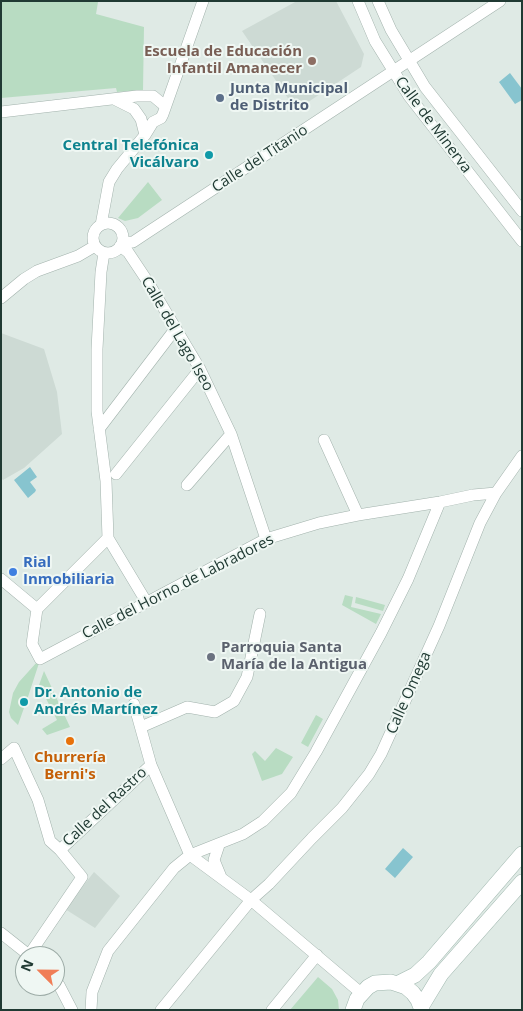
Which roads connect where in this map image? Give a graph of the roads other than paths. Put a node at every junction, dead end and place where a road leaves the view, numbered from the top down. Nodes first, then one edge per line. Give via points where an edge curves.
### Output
1 (203, 1) edge
2 (358, 1) edge
3 (378, 1) edge
4 (500, 1) edge
5 (409, 62) junction
6 (393, 72) junction
7 (114, 99) junction
8 (165, 106) junction
9 (1, 112) edge
10 (141, 120) junction
11 (153, 122) junction
12 (145, 135) junction
13 (522, 211) edge
14 (106, 224) junction
15 (121, 240) junction
16 (522, 241) edge
17 (100, 250) junction
18 (1, 298) edge
19 (176, 328) junction
20 (200, 369) junction
21 (99, 429) junction
22 (231, 434) junction
23 (324, 440) dead end
24 (522, 456) edge
25 (116, 474) dead end
26 (187, 485) dead end
27 (496, 493) junction
28 (440, 502) junction
29 (358, 515) junction
30 (108, 538) junction
31 (266, 539) junction
32 (1, 579) edge
33 (147, 603) junction
34 (37, 610) junction
35 (260, 614) dead end
36 (134, 704) dead end
37 (141, 727) junction
38 (1, 760) edge
39 (151, 764) junction
40 (219, 845) junction
41 (60, 850) junction
42 (522, 854) edge
43 (190, 855) junction
44 (222, 879) junction
45 (522, 882) edge
46 (251, 900) junction
47 (1, 932) edge
48 (17, 946) edge
49 (36, 946) edge
50 (317, 955) junction
51 (399, 983) junction
52 (362, 993) junction
53 (65, 996) edge
54 (421, 1009) edge
55 (72, 1010) edge
56 (91, 1010) edge
57 (161, 1010) edge
58 (272, 1010) edge
59 (353, 1010) edge

1 - 8 street
2 - 6 street, Calle de Minerva
3 - 5 street, Calle de Minerva
4 - 5 street, Calle del Titanio
5 - 6 street, Calle del Titanio
5 - 13 street, Calle de Minerva
6 - 15 street, Calle del Titanio via 145,234
6 - 16 street, Calle de Minerva
7 - 8 street via 150,96
7 - 9 street
7 - 10 street via 134,109
8 - 11 street via 161,118
10 - 11 street
10 - 12 street
11 - 12 street
12 - 14 street via 109,182 104,208
14 - 15 street via 119,228
14 - 17 street via 97,228 93,236
15 - 17 street via 114,252
15 - 19 street, Calle del Lago Iseo
17 - 18 street via 37,271
17 - 21 street
19 - 20 street, Calle del Lago Iseo
19 - 21 street
20 - 22 street, Calle del Lago Iseo
20 - 25 street
21 - 30 street via 106,481
22 - 26 street
22 - 31 street, Calle del Lago Iseo
23 - 29 street
24 - 27 street, Calle Omega
27 - 28 street, Calle del Horno de Labradores
27 - 46 street, Calle Omega via 480,523 439,626 369,774 342,808
28 - 29 street, Calle del Horno de Labradores
28 - 40 street via 381,633 302,776 291,793 263,821
29 - 31 street, Calle del Horno de Labradores
30 - 33 street
30 - 34 street
31 - 33 street, Calle del Horno de Labradores
32 - 34 street
33 - 34 street, Calle del Horno de Labradores via 40,659 32,644
35 - 37 street via 247,677 234,701 215,712 187,707
36 - 37 street
37 - 39 street
38 - 41 street via 14,748 38,800 50,841
39 - 41 street, Calle del Rastro
39 - 43 street
40 - 43 street
40 - 44 street via 214,860
41 - 49 street via 82,878
42 - 51 main road via 428,962 415,975
43 - 44 street
43 - 56 street via 174,868 108,951 92,992
44 - 46 street
45 - 54 main road via 441,974
46 - 50 street
46 - 57 street, Calle Omega
47 - 48 street
50 - 52 street
50 - 58 street
51 - 52 main road via 375,984
51 - 54 main road via 413,993
52 - 59 main road
53 - 55 street

